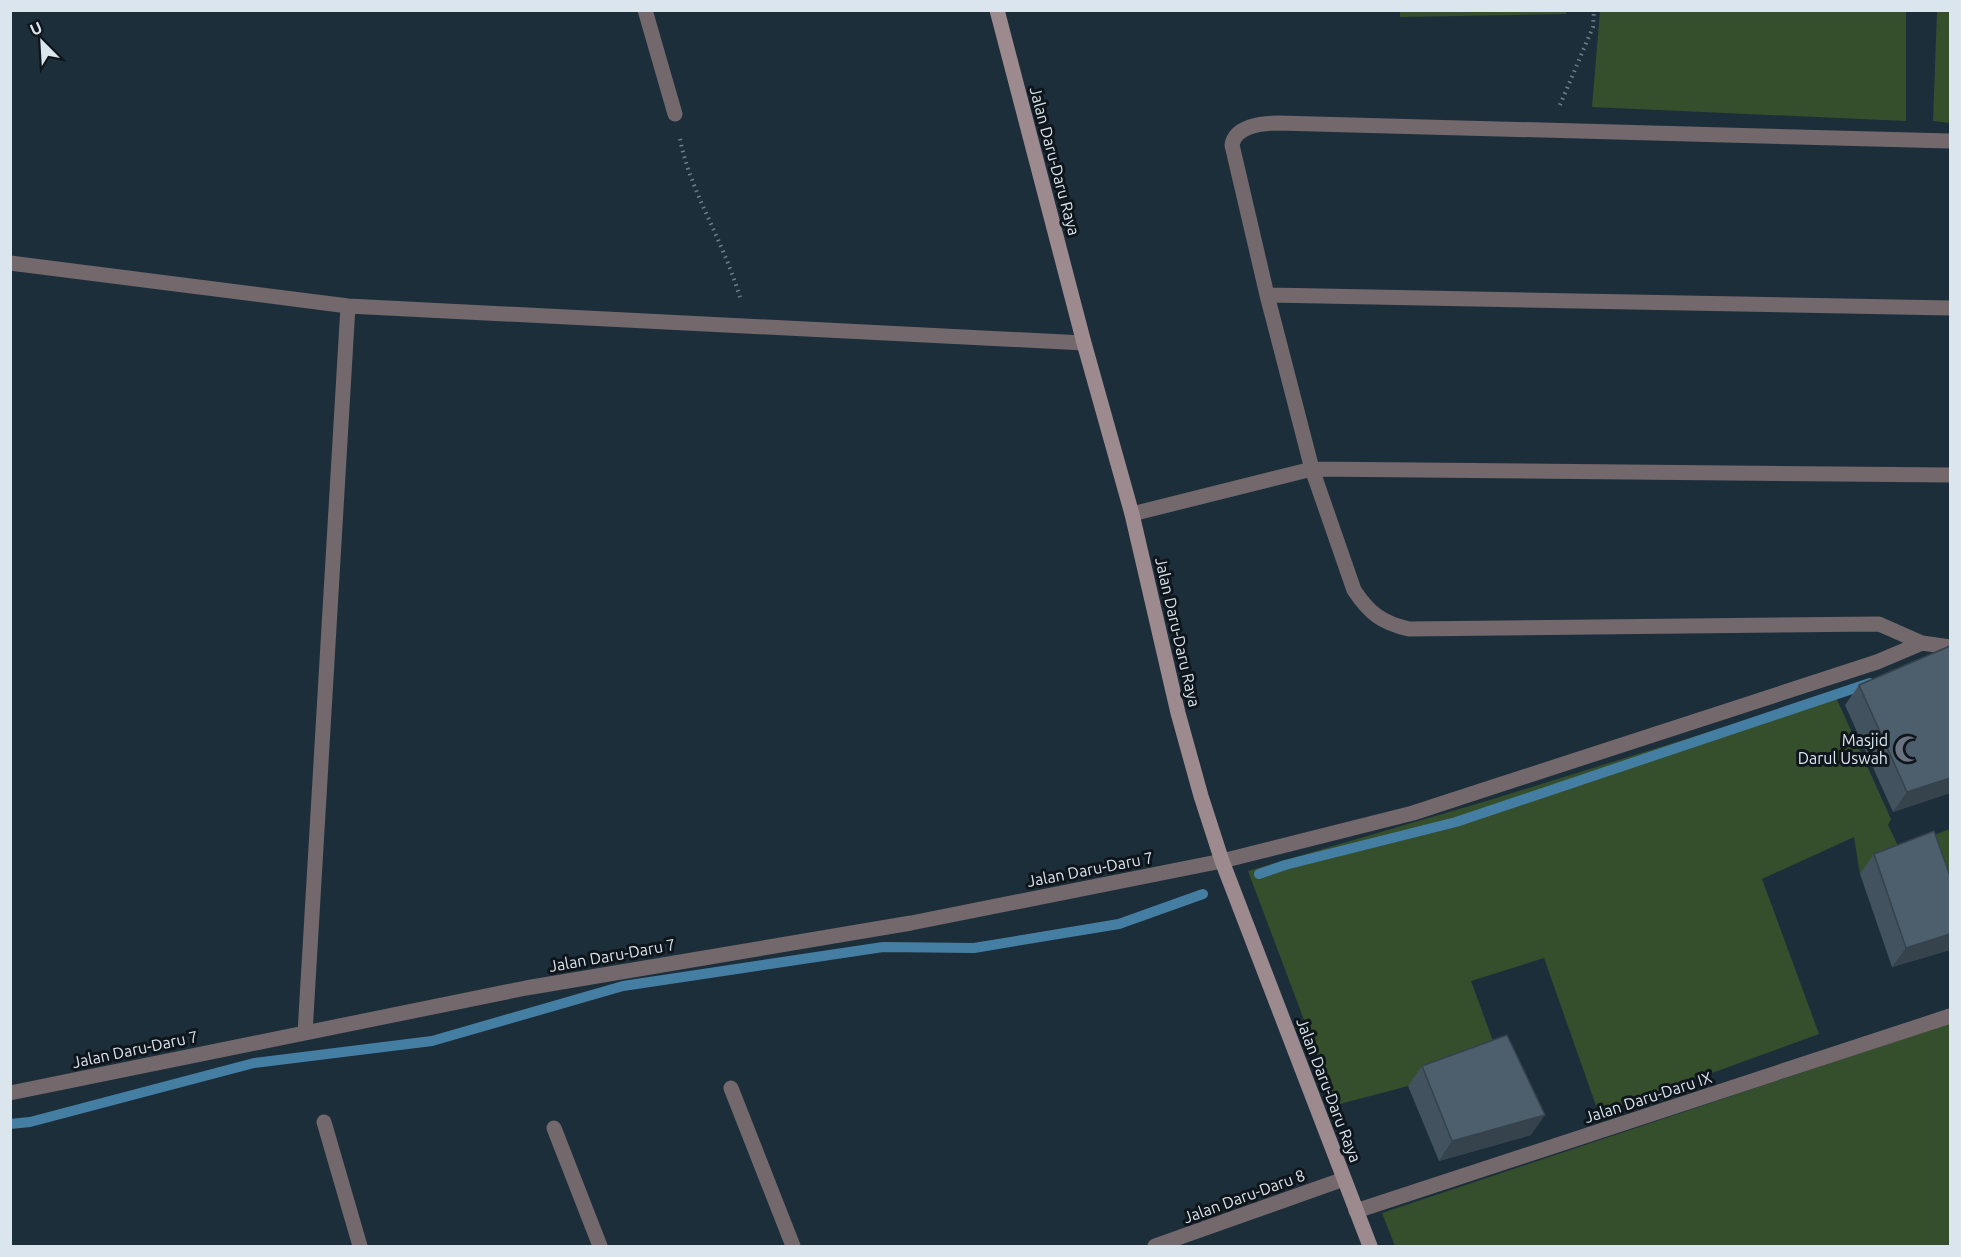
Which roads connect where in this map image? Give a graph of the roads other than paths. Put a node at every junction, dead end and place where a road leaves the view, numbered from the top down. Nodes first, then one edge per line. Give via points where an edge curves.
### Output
1 (645, 10) edge
2 (997, 10) edge
3 (675, 114) road end
4 (1950, 141) edge
5 (10, 263) edge
6 (1267, 295) junction
7 (348, 306) junction
8 (1950, 308) edge
9 (1084, 343) junction
10 (1312, 469) junction
11 (1950, 475) edge
12 (1132, 514) junction
13 (1922, 643) junction
14 (1950, 647) edge
15 (1222, 861) junction
16 (1950, 1016) edge
17 (305, 1033) junction
18 (731, 1088) dead end
19 (10, 1093) edge
20 (324, 1122) dead end
21 (554, 1128) dead end
22 (1344, 1179) junction
23 (1356, 1210) junction
24 (360, 1246) edge
25 (600, 1246) edge
26 (793, 1246) edge
27 (1155, 1246) edge
28 (1370, 1246) edge

1 - 3 street
2 - 9 main road, Jalan Daru-Daru Raya
4 - 6 street via 1262,123 1240,132 1232,141
5 - 7 street
6 - 8 street
6 - 10 street
7 - 9 street
7 - 17 street
9 - 12 main road, Jalan Daru-Daru Raya
10 - 11 street
10 - 12 street
10 - 13 street via 1354,590 1364,606 1394,626 1409,629 1879,624
12 - 15 main road, Jalan Daru-Daru Raya via 1178,713
13 - 14 street
13 - 15 street, Jalan Daru-Daru 7 via 1877,662 1413,813
15 - 17 street, Jalan Daru-Daru 7 via 911,923 526,987
15 - 22 main road, Jalan Daru-Daru Raya
16 - 23 street, Jalan Daru-Daru IX
17 - 19 street, Jalan Daru-Daru 7
18 - 26 street
20 - 24 street
21 - 25 street
22 - 23 main road, Jalan Daru-Daru Raya
22 - 27 street, Jalan Daru-Daru 8
23 - 28 main road, Jalan Daru-Daru Raya

